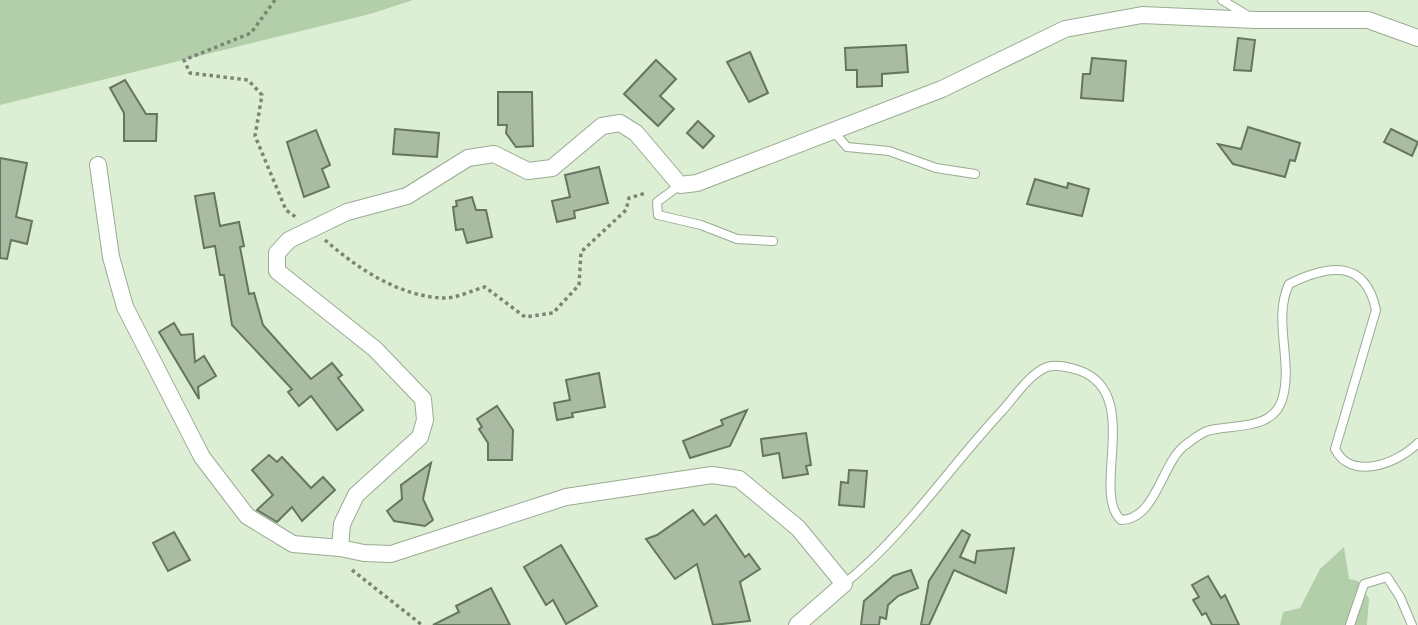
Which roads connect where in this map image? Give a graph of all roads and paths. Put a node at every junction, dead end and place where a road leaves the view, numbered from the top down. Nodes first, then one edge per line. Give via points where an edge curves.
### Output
1 (275, 0) edge
2 (1222, 0) edge
3 (1256, 20) junction
4 (1418, 38) edge
5 (834, 132) junction
6 (98, 165) dead end
7 (975, 174) dead end
8 (676, 181) junction
9 (312, 229) junction
10 (773, 241) dead end
11 (1418, 443) edge
12 (340, 548) junction
13 (844, 584) junction
14 (422, 625) edge
15 (797, 625) edge
16 (1350, 625) edge
17 (1412, 625) edge

1 - 9 path via 251,33 184,60 190,73 248,80 262,95 255,135 286,211
2 - 3 lane
3 - 4 street via 1368,20
3 - 5 street via 1142,15 1065,29 942,89
5 - 7 lane via 847,147 889,151 936,168
5 - 8 street via 697,183
6 - 12 street via 111,257 125,307 202,457 247,516 293,544
8 - 9 street via 636,133 620,123 602,126 552,168 528,171 494,154 468,158 407,196 347,212
8 - 9 path via 629,198 626,210 581,252 579,285 553,313 524,317 485,287 444,299 395,286 353,265
8 - 10 lane via 657,202 658,215 737,239
9 - 12 street via 289,240 277,253 277,271 375,349 423,399 425,420 420,437 356,495 342,524
11 - 13 lane via 1393,459 1367,467 1352,467 1340,460 1335,449 1376,310 1363,281 1351,272 1327,268 1289,284 1282,300 1286,383 1274,414 1264,421 1205,432 1182,448 1144,509 1131,520 1114,514 1110,502 1114,459 1105,390 1095,376 1059,365 1045,368 970,444 871,562
12 - 13 street via 391,554 566,497 712,475 739,479 798,528
12 - 14 path via 350,568
13 - 15 street
16 - 17 lane via 1364,584 1387,577

